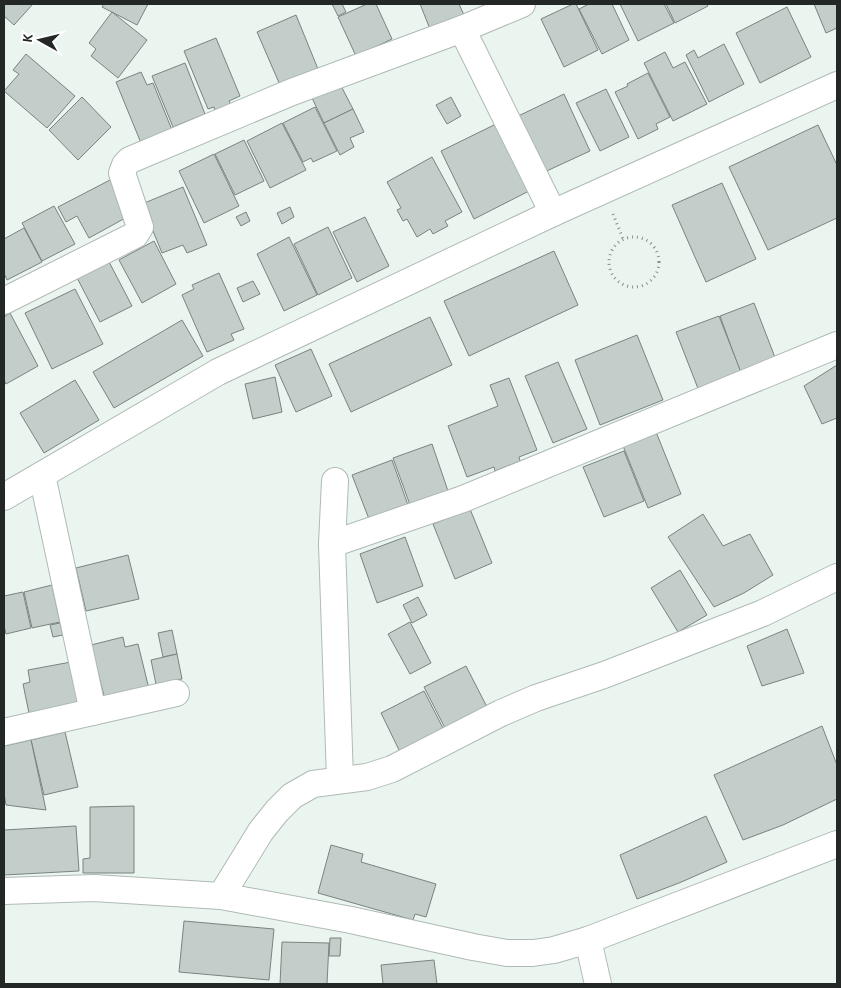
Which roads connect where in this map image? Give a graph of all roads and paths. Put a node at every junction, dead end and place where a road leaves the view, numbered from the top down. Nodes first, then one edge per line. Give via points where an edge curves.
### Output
1 (522, 4) edge
2 (462, 30) junction
3 (837, 85) edge
4 (553, 213) junction
5 (644, 285) joint
6 (4, 301) edge
7 (837, 345) edge
8 (42, 475) junction
9 (335, 481) dead end
10 (4, 498) edge
11 (332, 544) junction
12 (837, 577) edge
13 (176, 693) dead end
14 (93, 712) junction
15 (4, 732) edge
16 (340, 779) junction
17 (837, 844) edge
18 (4, 891) edge
19 (221, 896) junction
20 (588, 940) junction
21 (598, 984) edge

1 - 2 street
2 - 4 street
2 - 6 street via 292,92 130,160 122,174 140,227 135,235
3 - 4 street
4 - 8 street via 218,372
5 - 5 path via 657,271 657,252 642,238 623,239 610,253 611,272 625,286
7 - 11 street via 463,499
8 - 10 street
8 - 14 street
9 - 11 street
11 - 16 street
12 - 16 street via 763,613 501,713 392,769 367,777
13 - 14 street
14 - 15 street
16 - 19 street via 314,784 292,796 276,811
17 - 20 street
18 - 19 street via 94,888
19 - 20 street via 507,953 554,950
20 - 21 street

